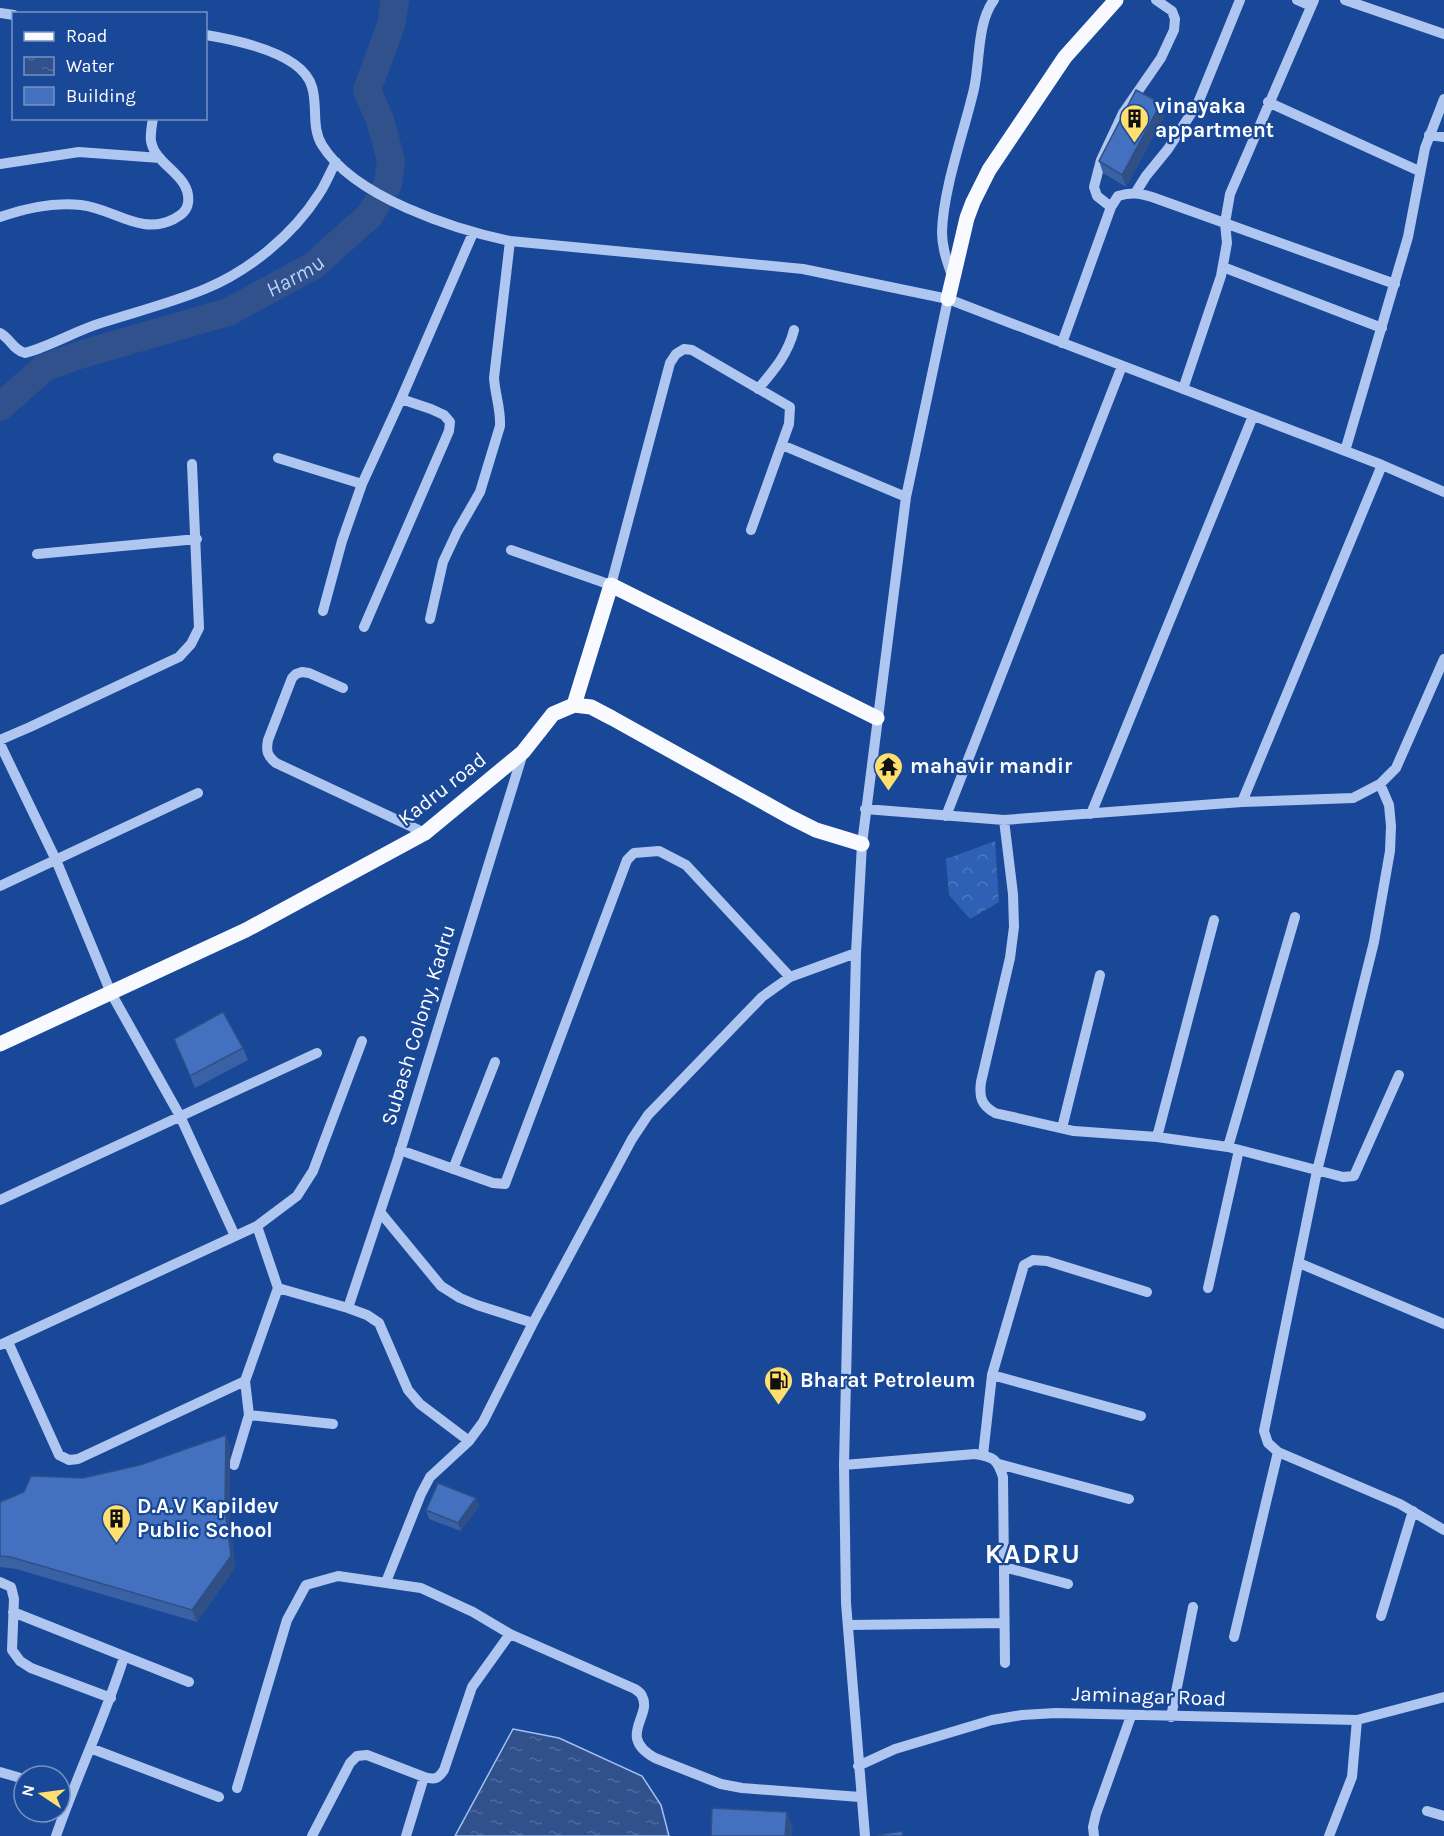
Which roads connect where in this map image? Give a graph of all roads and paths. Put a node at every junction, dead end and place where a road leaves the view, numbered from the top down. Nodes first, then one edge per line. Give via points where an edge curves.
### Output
1 (994, 0) edge
2 (1116, 0) edge
3 (1156, 0) edge
4 (1240, 0) edge
5 (1297, 0) edge
6 (1345, 0) edge
7 (1312, 3) edge
8 (1444, 34) edge
9 (207, 35) edge
10 (1444, 99) edge
11 (1268, 102) junction
12 (153, 120) edge
13 (1429, 135) junction
14 (1444, 137) edge
15 (160, 158) junction
16 (336, 162) junction
17 (0, 164) edge
18 (1419, 171) junction
19 (1136, 192) junction
20 (1111, 207) junction
21 (0, 217) edge
22 (1225, 223) junction
23 (473, 233) junction
24 (510, 241) junction
25 (1223, 267) junction
26 (952, 276) junction
27 (1395, 284) junction
28 (948, 299) junction
29 (1382, 328) junction
30 (794, 330) dead end
31 (0, 333) edge
32 (1062, 343) junction
33 (1122, 366) junction
34 (758, 389) junction
35 (1183, 389) junction
36 (401, 399) junction
37 (1253, 416) junction
38 (782, 445) junction
39 (1345, 451) junction
40 (278, 458) dead end
41 (192, 464) dead end
42 (1382, 465) junction
43 (362, 484) junction
44 (1444, 492) edge
45 (906, 497) junction
46 (751, 530) dead end
47 (197, 540) junction
48 (511, 550) dead end
49 (37, 554) dead end
50 (611, 585) junction
51 (323, 611) dead end
52 (430, 619) dead end
53 (364, 627) dead end
54 (1444, 659) edge
55 (343, 688) dead end
56 (574, 705) junction
57 (878, 718) junction
58 (0, 740) edge
59 (0, 744) edge
60 (523, 752) junction
61 (1380, 784) junction
62 (198, 793) dead end
63 (1242, 802) junction
64 (866, 809) junction
65 (1091, 814) junction
66 (946, 816) junction
67 (1004, 820) junction
68 (425, 833) junction
69 (862, 844) junction
70 (56, 860) junction
71 (0, 886) edge
72 (1295, 917) dead end
73 (1214, 920) dead end
74 (856, 953) junction
75 (1100, 975) dead end
76 (790, 977) junction
77 (111, 993) junction
78 (362, 1041) dead end
79 (0, 1044) edge
80 (317, 1053) dead end
81 (495, 1062) dead end
82 (1399, 1076) dead end
83 (180, 1116) junction
84 (1062, 1128) junction
85 (1157, 1137) junction
86 (1234, 1149) junction
87 (400, 1150) junction
88 (453, 1169) junction
89 (1317, 1171) junction
90 (0, 1200) edge
91 (380, 1212) junction
92 (257, 1226) junction
93 (235, 1236) junction
94 (1299, 1263) junction
95 (278, 1288) junction
96 (1208, 1288) dead end
97 (1147, 1292) dead end
98 (348, 1308) junction
99 (533, 1323) junction
100 (1444, 1324) edge
101 (4, 1344) edge
102 (992, 1375) junction
103 (245, 1381) junction
104 (249, 1415) junction
105 (1141, 1416) dead end
106 (333, 1424) dead end
107 (469, 1442) junction
108 (1278, 1452) junction
109 (983, 1455) junction
110 (999, 1464) junction
111 (234, 1465) dead end
112 (844, 1465) junction
113 (1129, 1499) dead end
114 (1413, 1510) junction
115 (1444, 1530) edge
116 (1004, 1567) junction
117 (386, 1581) junction
118 (0, 1582) edge
119 (1068, 1584) dead end
120 (1193, 1607) dead end
121 (13, 1612) junction
122 (1381, 1616) dead end
123 (1004, 1623) junction
124 (848, 1625) junction
125 (510, 1634) junction
126 (1234, 1637) dead end
127 (124, 1657) junction
128 (1005, 1664) dead end
129 (189, 1682) dead end
130 (1444, 1697) edge
131 (111, 1698) junction
132 (1131, 1716) junction
133 (1171, 1717) junction
134 (1357, 1720) junction
135 (90, 1748) junction
136 (858, 1766) junction
137 (424, 1777) junction
138 (237, 1788) dead end
139 (72, 1790) edge
140 (219, 1797) dead end
141 (860, 1797) junction
142 (1427, 1811) dead end
143 (1444, 1816) edge
144 (312, 1836) edge
145 (406, 1836) edge
146 (865, 1836) edge
147 (1094, 1836) edge
148 (1329, 1836) edge

1 - 26 street via 985,21 975,86 944,209 942,246
2 - 26 main road via 1065,57 989,170 967,218
3 - 20 street via 1172,11 1174,30 1161,58 1123,113 1101,160 1094,187 1097,196
4 - 19 street via 1198,103
5 - 7 street
6 - 8 street
7 - 11 street
9 - 16 street via 274,54 305,73 312,86 318,137
10 - 13 street
11 - 18 street
11 - 22 street via 1230,194
12 - 15 street via 151,141
13 - 14 street
13 - 18 street
15 - 17 street via 80,152
15 - 21 street via 184,183 188,203 185,212 164,224 144,225 81,205 40,206
16 - 23 street via 367,189
16 - 31 street via 320,193 285,235 264,254 220,282 25,353
18 - 27 street
19 - 20 street via 1118,196
19 - 22 street
20 - 32 street
22 - 25 street
22 - 27 street
23 - 24 street
23 - 36 street
24 - 28 street via 803,269
24 - 52 street via 494,378 501,426 480,492 443,562
25 - 29 street
25 - 35 street
26 - 28 main road
27 - 29 street
28 - 32 street
28 - 45 street
29 - 39 street
30 - 34 street via 783,360
32 - 33 street
33 - 35 street
33 - 66 street
34 - 38 street via 790,407
34 - 50 street via 692,350 676,354 670,363
35 - 37 street
36 - 43 street
36 - 53 street via 444,416 450,422 449,431
37 - 39 street
37 - 65 street
38 - 45 street
38 - 46 street
39 - 42 street
40 - 43 street
41 - 47 street
42 - 44 street
42 - 63 street
43 - 51 street
45 - 57 street
47 - 49 street
47 - 58 street via 199,628 192,644 179,657
48 - 50 street
50 - 56 main road
50 - 57 main road
54 - 61 street via 1396,768
55 - 68 street via 309,673 292,678 266,751 276,763
56 - 60 main road, Kadru road via 553,714
56 - 69 main road via 591,707 816,830
57 - 64 street
59 - 70 street
60 - 68 main road, Kadru road
60 - 87 street, Subash Colony, Kadru
61 - 63 street via 1353,798
61 - 89 street via 1389,805 1390,850 1365,984
62 - 70 street
63 - 65 street
64 - 66 street
64 - 69 street
65 - 67 street
66 - 67 street
67 - 84 street via 1014,927 980,1095 984,1107 995,1113
68 - 77 main road, Kadru road via 246,930
69 - 74 street
70 - 71 street
70 - 77 street
72 - 86 street
73 - 85 street
74 - 76 street
74 - 112 street
75 - 84 street
76 - 88 street via 687,865 659,851 634,853 627,860 505,1184
76 - 99 street via 762,997 648,1115
77 - 79 main road, Kadru road
77 - 83 street
78 - 92 street via 313,1171 297,1196
80 - 83 street
81 - 88 street
82 - 89 street via 1354,1176
83 - 90 street
83 - 93 street
84 - 85 street
85 - 86 street
86 - 89 street
86 - 96 street
87 - 88 street
87 - 91 street, Subash Colony, Kadru
89 - 94 street
91 - 98 street, Subash Colony, Kadru
91 - 99 street via 441,1286 477,1305
92 - 93 street
92 - 95 street
93 - 101 street
94 - 100 street
94 - 108 street via 1264,1431 1268,1443
95 - 98 street
95 - 103 street
97 - 102 street via 1033,1260 1024,1265 1019,1279
98 - 107 street via 379,1323 408,1390
99 - 107 street
101 - 103 street via 59,1455 69,1460
102 - 105 street
102 - 109 street
103 - 104 street
104 - 106 street
104 - 111 street
107 - 117 street via 430,1477
108 - 114 street
108 - 126 street
109 - 110 street
109 - 112 street
110 - 113 street
110 - 116 street via 1003,1477
112 - 124 street
114 - 115 street
114 - 122 street
116 - 119 street
116 - 123 street
117 - 125 street via 421,1588
117 - 138 street via 338,1576 306,1585 287,1620
118 - 121 street via 11,1587
120 - 133 street
121 - 127 street
121 - 131 street via 12,1650 20,1660 31,1668
123 - 124 street
123 - 128 street
124 - 136 street
125 - 137 street via 472,1687 444,1770 439,1777
125 - 141 street via 635,1689 643,1696 644,1704 638,1744 655,1758 721,1784 742,1788
127 - 129 street
127 - 131 street
130 - 134 street, Jaminagar Road
131 - 135 street
132 - 133 street, Jaminagar Road
132 - 136 street, Jaminagar Road via 1056,1713 992,1720 895,1749
132 - 147 street via 1096,1814
133 - 134 street, Jaminagar Road
134 - 148 street via 1352,1777
135 - 139 street
135 - 140 street
136 - 141 street
137 - 144 street via 367,1755 357,1756
137 - 145 street
141 - 146 street
142 - 143 street

